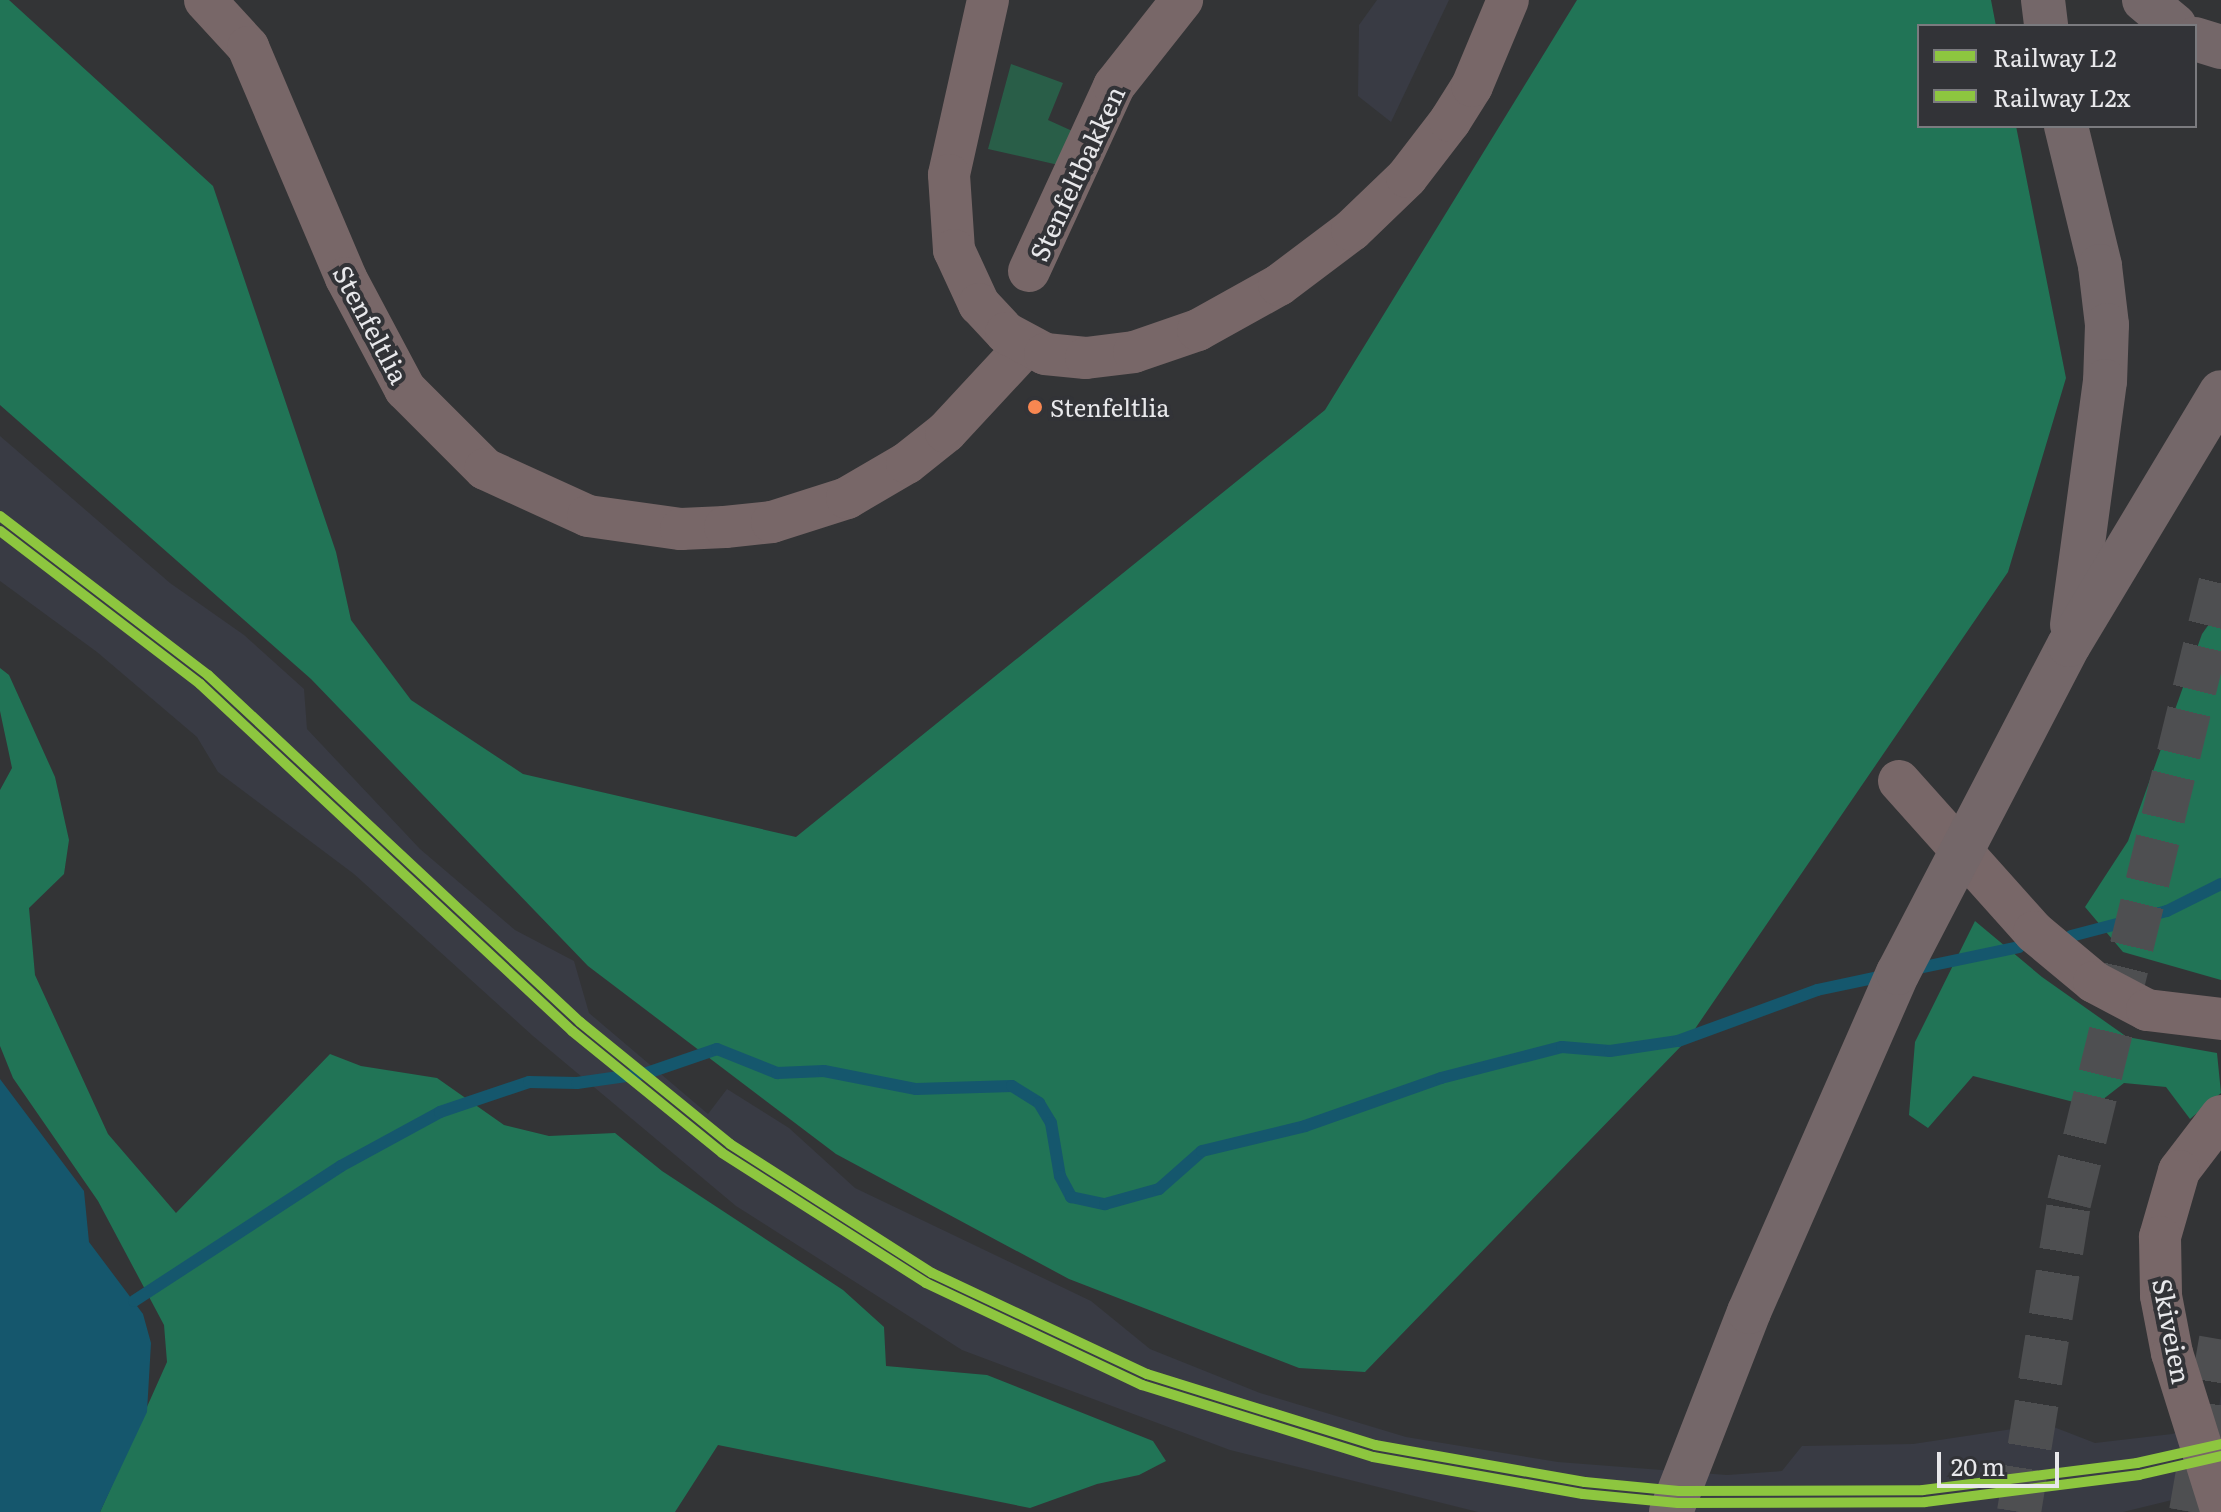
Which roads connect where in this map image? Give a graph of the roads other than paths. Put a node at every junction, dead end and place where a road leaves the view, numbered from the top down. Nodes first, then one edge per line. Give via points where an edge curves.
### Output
1 (205, 0) edge
2 (988, 0) edge
3 (1182, 0) edge
4 (1508, 0) edge
5 (2043, 0) edge
6 (2144, 0) edge
7 (2046, 24) edge
8 (2173, 24) edge
9 (2197, 40) edge
10 (2221, 47) edge
11 (2066, 128) edge
12 (1029, 271) dead end
13 (1025, 347) junction
14 (2221, 392) edge
15 (2069, 645) junction
16 (1899, 781) dead end
17 (2221, 1019) edge
18 (2221, 1116) edge
19 (2221, 1509) edge
20 (1671, 1512) edge

1 - 13 street, Stenfeltlia via 248,47 346,278 405,389 485,469 588,516 681,529 725,527 772,522 847,498 907,463 946,432
2 - 13 street via 949,175 949,224 962,272 979,304
3 - 12 street, Stenfeltbakken via 1114,86
4 - 13 street via 1472,86 1431,148 1318,259 1240,310 1165,344 1086,358
5 - 7 main road
6 - 8 main road
9 - 10 main road
11 - 15 main road via 2100,266 2107,325 2105,381
14 - 15 main road
15 - 20 main road via 1898,973 1749,1312
16 - 17 street via 2034,932 2094,982 2147,1010
18 - 19 street, Skiveien via 2179,1171 2160,1237 2161,1296 2172,1353

